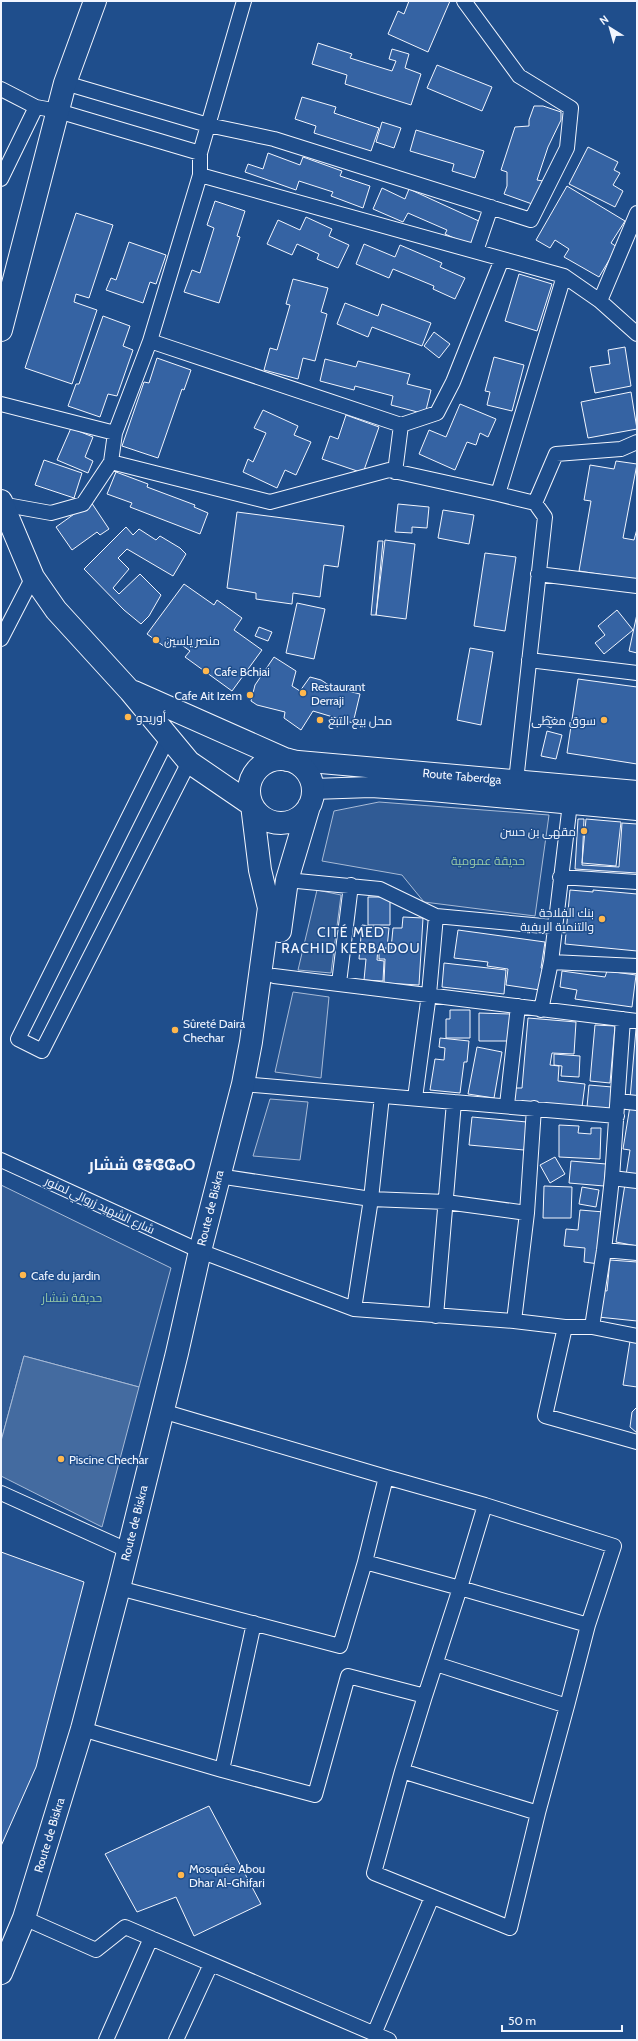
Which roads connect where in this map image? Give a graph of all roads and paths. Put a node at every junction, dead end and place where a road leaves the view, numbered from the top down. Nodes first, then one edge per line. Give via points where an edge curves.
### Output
1 (95, 1) edge
2 (244, 1) edge
3 (464, 1) edge
4 (65, 83) junction
5 (1, 89) edge
6 (36, 107) junction
7 (58, 111) junction
8 (208, 125) junction
9 (200, 153) junction
10 (200, 175) junction
11 (1, 179) edge
12 (491, 207) junction
13 (637, 213) edge
14 (476, 251) junction
15 (502, 259) junction
16 (564, 276) junction
17 (600, 301) junction
18 (1, 330) edge
19 (637, 334) edge
20 (150, 341) junction
21 (1, 404) edge
22 (401, 425) junction
23 (115, 433) junction
24 (637, 442) edge
25 (112, 462) junction
26 (395, 472) junction
27 (498, 494) junction
28 (1, 503) edge
29 (536, 503) junction
30 (538, 574) junction
31 (33, 577) junction
32 (637, 586) edge
33 (1, 639) edge
34 (529, 660) junction
35 (637, 673) edge
36 (130, 691) junction
37 (168, 738) junction
38 (287, 760) junction
39 (189, 762) junction
40 (516, 781) junction
41 (637, 791) edge
42 (571, 794) junction
43 (311, 797) junction
44 (252, 805) junction
45 (637, 810) edge
46 (560, 877) junction
47 (287, 880) junction
48 (637, 882) edge
49 (351, 885) junction
50 (436, 916) junction
51 (554, 927) junction
52 (551, 962) junction
53 (637, 966) edge
54 (274, 976) junction
55 (340, 983) junction
56 (429, 994) junction
57 (518, 1006) junction
58 (541, 1010) junction
59 (630, 1020) edge
60 (251, 1042) junction
61 (243, 1084) junction
62 (382, 1096) junction
63 (415, 1098) junction
64 (618, 1101) junction
65 (454, 1102) junction
66 (637, 1103) edge
67 (507, 1105) junction
68 (534, 1108) junction
69 (617, 1116) junction
70 (1, 1160) edge
71 (218, 1176) junction
72 (612, 1178) junction
73 (637, 1181) edge
74 (371, 1199) junction
75 (446, 1202) junction
76 (526, 1214) junction
77 (604, 1250) junction
78 (200, 1251) junction
79 (637, 1253) edge
80 (354, 1309) junction
81 (436, 1316) junction
82 (514, 1321) junction
83 (565, 1327) junction
84 (592, 1327) junction
85 (637, 1336) edge
86 (162, 1411) junction
87 (637, 1442) edge
88 (386, 1477) junction
89 (1, 1493) edge
90 (485, 1505) junction
91 (128, 1550) junction
92 (365, 1562) junction
93 (119, 1588) junction
94 (460, 1588) junction
95 (254, 1623) junction
96 (588, 1625) junction
97 (436, 1664) junction
98 (425, 1696) junction
99 (567, 1706) junction
100 (82, 1729) junction
101 (222, 1770) junction
102 (402, 1770) junction
103 (538, 1813) junction
104 (432, 1896) junction
105 (24, 1918) junction
106 (151, 1938) junction
107 (212, 1964) junction
108 (1, 1974) edge
109 (374, 2034) junction
110 (106, 2040) edge
111 (176, 2040) edge
112 (388, 2040) edge

1 - 4 main road
2 - 8 street
3 - 12 street via 519,76 571,108 567,148 531,220
4 - 7 main road
4 - 8 street
5 - 6 street
6 - 7 street
6 - 11 street
7 - 9 street
7 - 18 main road
8 - 9 street
8 - 12 street via 274,139
9 - 10 street
10 - 14 street
10 - 20 street
12 - 14 street
13 - 17 street
14 - 15 street
15 - 16 street
15 - 22 street via 454,382 438,413
16 - 17 street
16 - 27 street
17 - 19 street
20 - 22 street
20 - 23 street
21 - 23 street
22 - 26 street
23 - 25 street
24 - 29 street via 621,450 556,454
25 - 26 street via 270,502 388,470
25 - 28 street via 83,504 51,513
26 - 27 street
27 - 29 street
28 - 31 main road
29 - 30 street via 544,517
30 - 32 street
30 - 34 street
31 - 33 street
31 - 36 main road via 56,610
34 - 35 street
34 - 40 street
36 - 37 main road
36 - 38 main road
37 - 39 main road
37 - 39 street via 18,1039 42,1051
38 - 40 main road, Route Taberdga
38 - 43 main road via 304,770 311,781
38 - 44 main road via 267,762 258,768 252,776 249,796
39 - 44 main road
40 - 42 main road, Route Taberdga
41 - 42 main road, Route Taberdga
42 - 43 main road, Route Taberdga via 371,787
42 - 45 main road, Route Taberdga
42 - 46 street
43 - 44 main road via 303,814 285,823 266,820
43 - 47 main road
44 - 60 main road via 260,870 269,908
46 - 48 street
46 - 51 street
47 - 49 street
47 - 54 main road
49 - 50 street via 380,889
49 - 55 street
50 - 51 street
50 - 56 street
51 - 52 street
52 - 53 street
52 - 58 street
54 - 55 street
54 - 60 main road
55 - 56 street
56 - 57 street
56 - 63 street
57 - 58 street
57 - 67 street
58 - 59 street
59 - 64 street
60 - 61 main road, Route de Biskra
61 - 62 street
61 - 71 main road, Route de Biskra
62 - 63 street
62 - 74 street
63 - 65 street
64 - 66 street
64 - 69 street
65 - 67 street
65 - 75 street
67 - 68 street
68 - 69 street
68 - 76 street
69 - 72 street
70 - 78 street, شارع الشهيد زروالي لمنور
71 - 74 street
71 - 78 main road, Route de Biskra
72 - 73 street
72 - 77 street
74 - 75 street
74 - 80 street
75 - 76 street
75 - 81 street
76 - 82 street
77 - 79 street
77 - 84 street
78 - 80 street, شارع الشهيد زروالي لمنور
78 - 86 main road, Route de Biskra
80 - 81 street, شارع الشهيد زروالي لمنور
81 - 82 street, شارع الشهيد زروالي لمنور
82 - 83 street, شارع الشهيد زروالي لمنور
83 - 84 street, شارع الشهيد زروالي لمنور
83 - 87 street via 545,1416
84 - 85 street, شارع الشهيد زروالي لمنور
86 - 88 street
86 - 91 main road, Route de Biskra
88 - 90 street
88 - 92 street
89 - 91 street
90 - 94 street
90 - 96 street via 614,1546
91 - 93 main road, Route de Biskra
92 - 94 street
92 - 95 street via 340,1646
93 - 95 street
93 - 100 main road, Route de Biskra
94 - 96 street
94 - 97 street
95 - 101 street
96 - 99 street
97 - 98 street
97 - 99 street
98 - 101 street via 348,1676 315,1795
98 - 102 street
99 - 103 street
100 - 101 street
100 - 105 main road, Route de Biskra
102 - 103 street
102 - 104 street via 374,1873
103 - 104 street via 510,1928
104 - 109 street
105 - 106 street via 96,1950 125,1927
105 - 108 main road, Route de Biskra
106 - 107 street
106 - 110 street
107 - 109 street
107 - 111 street
109 - 112 street

